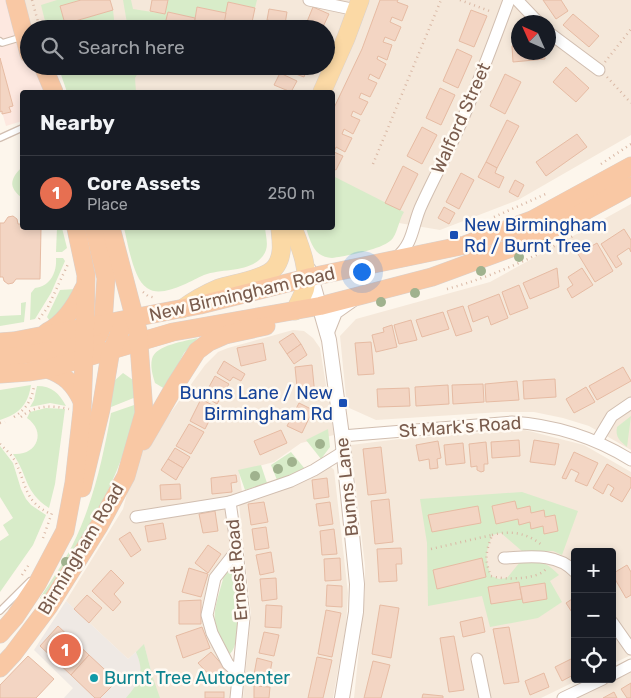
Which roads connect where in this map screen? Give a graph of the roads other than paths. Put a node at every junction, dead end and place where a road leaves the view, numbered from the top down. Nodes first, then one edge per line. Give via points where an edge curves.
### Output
1 (15, 0) edge
2 (20, 0) edge
3 (26, 0) edge
4 (309, 0) edge
5 (509, 0) edge
6 (517, 0) edge
7 (358, 5) edge
8 (531, 15) edge
9 (25, 20) edge
10 (25, 20) edge
11 (29, 20) edge
12 (20, 35) edge
13 (556, 38) edge
14 (0, 41) edge
15 (335, 63) edge
16 (599, 70) road end
17 (35, 75) edge
18 (47, 75) edge
19 (330, 75) edge
20 (39, 90) edge
21 (53, 90) edge
22 (323, 90) edge
23 (20, 129) edge
24 (0, 138) edge
25 (631, 166) edge
26 (617, 180) edge
27 (76, 230) edge
28 (94, 230) edge
29 (111, 230) edge
30 (280, 230) edge
31 (294, 230) edge
32 (412, 236) junction
33 (435, 251) junction
34 (302, 252) junction
35 (392, 261) junction
36 (336, 272) junction
37 (122, 273) junction
38 (86, 285) junction
39 (312, 288) junction
40 (356, 297) junction
41 (86, 304) junction
42 (178, 310) junction
43 (295, 311) junction
44 (103, 324) junction
45 (85, 327) junction
46 (36, 330) junction
47 (133, 330) junction
48 (327, 332) junction
49 (0, 342) edge
50 (114, 348) junction
51 (88, 349) junction
52 (0, 358) edge
53 (0, 374) edge
54 (42, 375) junction
55 (142, 378) junction
56 (631, 403) edge
57 (74, 404) junction
58 (342, 436) junction
59 (597, 441) junction
60 (342, 452) junction
61 (631, 460) edge
62 (126, 476) junction
63 (230, 502) junction
64 (136, 517) dead end
65 (65, 531) junction
66 (238, 550) junction
67 (504, 558) dead end
68 (50, 559) junction
69 (571, 569) edge
70 (0, 612) edge
71 (616, 628) edge
72 (0, 634) edge
73 (631, 649) edge
74 (477, 659) dead end
75 (631, 665) edge
76 (0, 668) edge
77 (616, 673) edge
78 (239, 674) junction
79 (595, 683) edge
80 (236, 698) edge
81 (342, 698) edge
82 (485, 698) edge
83 (563, 698) edge

1 - 9 highway
2 - 10 highway
3 - 11 highway
4 - 7 street
5 - 32 street, Walford Street via 457,132 421,205
6 - 8 street
7 - 15 main road
12 - 14 lane
13 - 16 street
17 - 20 highway
18 - 21 highway
19 - 22 main road
23 - 24 lane
25 - 26 highway, New Birmingham Road
26 - 33 highway, New Birmingham Road via 532,220 465,245
26 - 40 highway, New Birmingham Road via 550,230 472,264
27 - 38 highway, Birmingham Road
28 - 44 highway via 106,278
29 - 37 highway
30 - 42 main road via 280,258 270,273 205,294
31 - 34 main road
32 - 33 street via 421,246
32 - 35 street, Walford Street via 404,251
33 - 35 highway, New Birmingham Road
34 - 36 main road via 320,269
34 - 39 main road
35 - 36 highway, New Birmingham Road
36 - 39 highway, New Birmingham Road
37 - 42 highway via 135,300 153,308
37 - 47 highway, Birmingham Road
38 - 41 highway, Birmingham Road
38 - 46 highway via 62,322 50,330
39 - 40 highway, New Birmingham Road
39 - 42 highway, New Birmingham Road via 285,284
39 - 43 highway, New Birmingham Road
39 - 48 street, Bunns Lane
40 - 48 street via 335,312
41 - 44 highway
41 - 45 highway, Birmingham Road
42 - 47 highway, New Birmingham Road
43 - 47 highway, New Birmingham Road via 173,332
43 - 48 street via 312,316
43 - 62 highway via 278,322 225,335 197,351 146,434
44 - 45 highway, New Birmingham Road
44 - 47 highway, New Birmingham Road
44 - 51 highway
45 - 46 highway, New Birmingham Road
45 - 51 highway, Birmingham Road
46 - 49 highway, New Birmingham Road via 14,341
47 - 50 highway, New Birmingham Road
47 - 55 highway, Birmingham Road
48 - 58 street, Bunns Lane
50 - 51 highway, New Birmingham Road
50 - 55 highway via 130,354
50 - 65 highway via 84,484
51 - 52 highway
51 - 54 highway
51 - 57 highway, Birmingham Road
53 - 54 highway via 28,372
54 - 57 highway via 60,373 71,381
55 - 62 highway, Birmingham Road via 144,413
56 - 59 street via 612,416
57 - 65 highway, Birmingham Road via 74,482
58 - 59 street, St Mark's Road via 512,422 558,428
58 - 60 street, Bunns Lane
59 - 61 street, St Mark's Road
60 - 63 street, Ernest Road via 299,478
60 - 81 street, Bunns Lane via 357,584 356,612
62 - 76 highway, Birmingham Road via 49,606
63 - 64 street, Ernest Road
63 - 66 street, Ernest Road
65 - 68 highway, Birmingham Road
66 - 78 street, Ernest Road via 244,618
66 - 78 street via 215,578 206,615 228,664
67 - 69 street via 550,558
68 - 70 lane
68 - 72 highway, Birmingham Road via 37,584
71 - 73 street
74 - 82 street
75 - 77 street
78 - 80 street, Ernest Road
79 - 83 street

